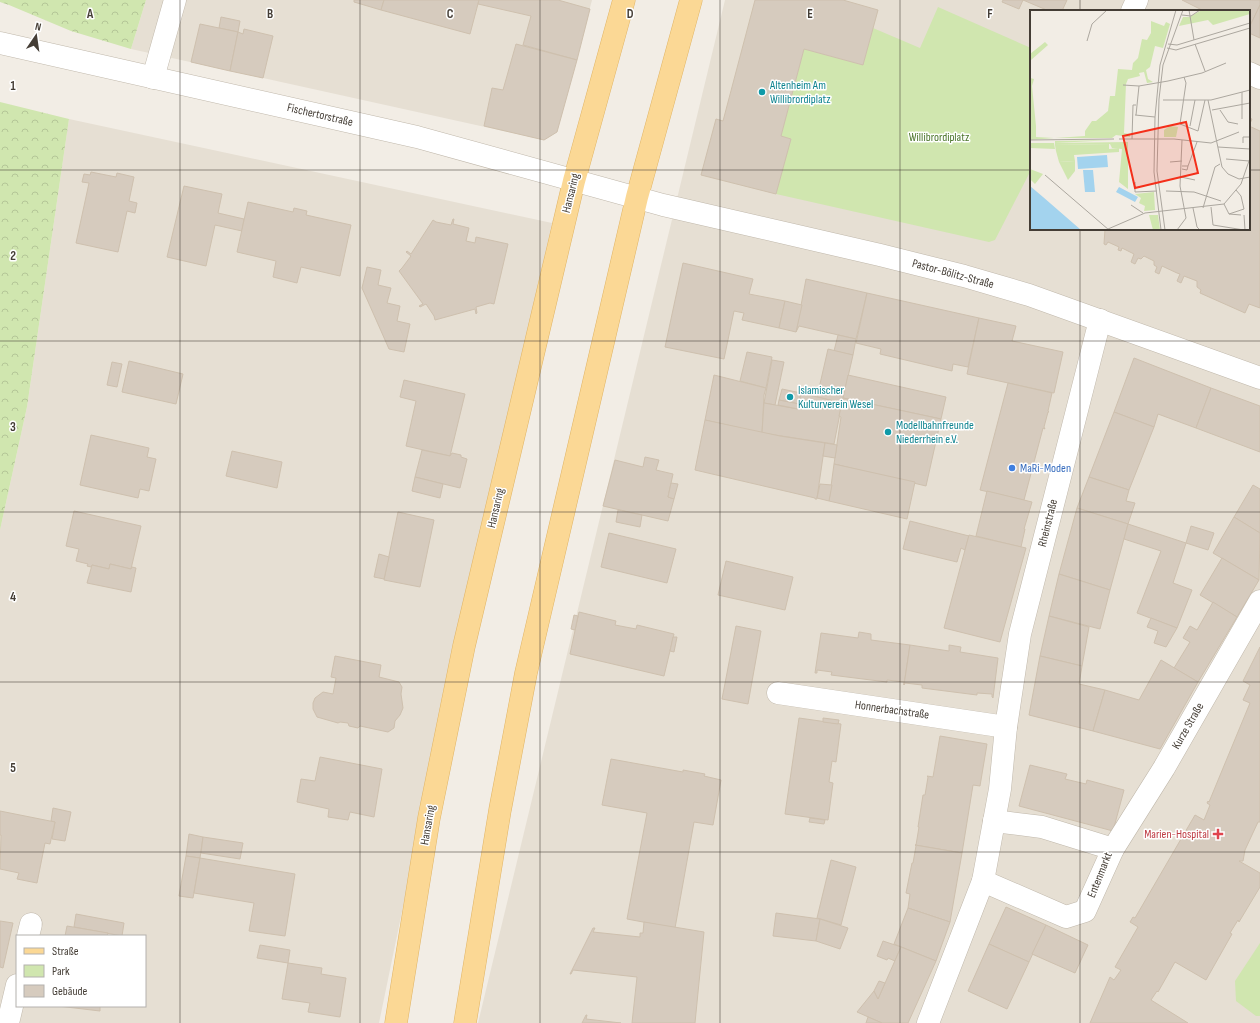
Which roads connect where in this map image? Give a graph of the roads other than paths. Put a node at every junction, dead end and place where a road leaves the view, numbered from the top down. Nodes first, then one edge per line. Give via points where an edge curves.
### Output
1 (176, 0) edge
2 (624, 0) edge
3 (691, 0) edge
4 (1137, 0) edge
5 (1132, 10) edge
6 (0, 43) edge
7 (1250, 73) edge
8 (154, 78) junction
9 (1260, 78) edge
10 (574, 181) junction
11 (637, 197) junction
12 (1100, 320) junction
13 (1260, 378) edge
14 (1260, 601) edge
15 (778, 693) dead end
16 (1006, 727) junction
17 (994, 821) junction
18 (1113, 849) junction
19 (983, 881) junction
20 (16, 990) edge
21 (8, 1023) edge
22 (396, 1023) edge
23 (465, 1023) edge
24 (928, 1023) edge

1 - 8 street
2 - 10 main road, Hansaring
3 - 11 main road
4 - 5 street
6 - 8 street, Fischertorstraße
7 - 9 street
8 - 10 street, Fischertorstraße via 417,136
10 - 11 street, Fischertorstraße
10 - 22 main road, Hansaring via 464,646 429,818
11 - 12 street, Pastor-Bölitz-Straße via 964,276
11 - 23 main road via 526,673 500,810
12 - 13 street, Pastor-Bölitz-Straße
12 - 16 street, Rheinstraße via 1020,634
14 - 18 street, Kurze Straße via 1164,768
15 - 16 street, Honnerbachstraße
16 - 17 street
17 - 18 street, Entenmarkt via 1042,827
17 - 19 street
18 - 19 street, Entenmarkt via 1085,911 1066,917
19 - 24 street
20 - 21 street

